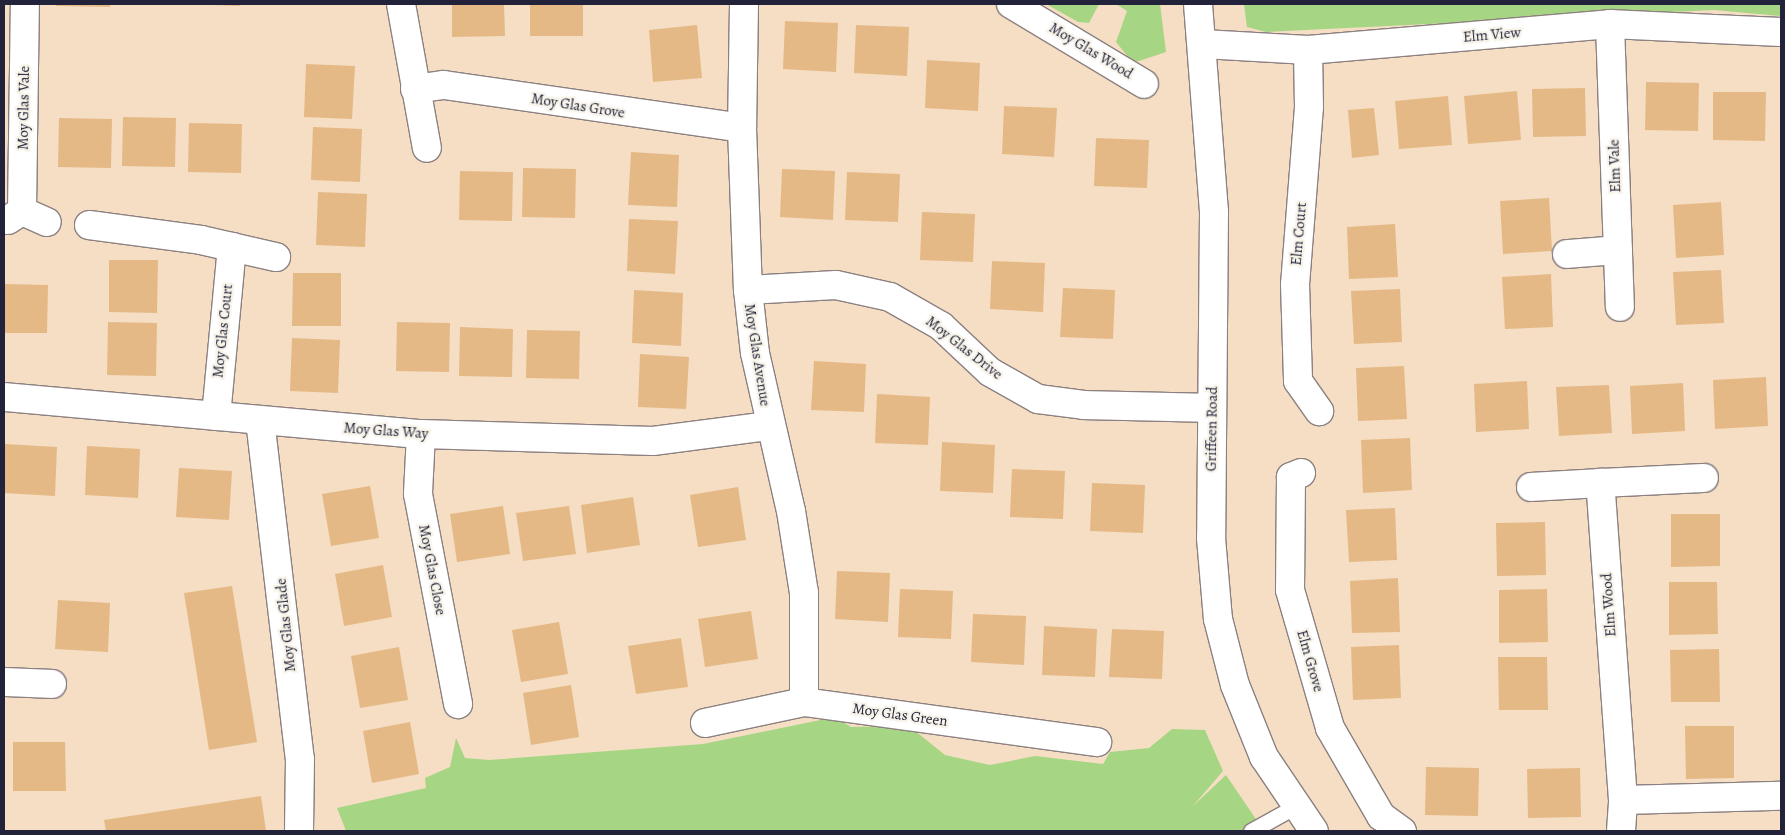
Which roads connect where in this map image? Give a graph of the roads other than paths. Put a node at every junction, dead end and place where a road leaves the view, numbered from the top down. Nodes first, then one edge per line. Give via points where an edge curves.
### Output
1 (25, 4) edge
2 (401, 4) edge
3 (744, 4) edge
4 (1011, 4) edge
5 (1198, 4) edge
6 (1610, 24) junction
7 (1781, 32) edge
8 (1203, 44) junction
9 (1308, 50) junction
10 (1144, 84) dead end
11 (415, 89) junction
12 (742, 128) junction
13 (427, 148) dead end
14 (47, 222) dead end
15 (89, 225) dead end
16 (232, 247) junction
17 (1618, 250) junction
18 (1568, 254) dead end
19 (276, 257) dead end
20 (748, 290) junction
21 (1620, 307) dead end
22 (4, 398) edge
23 (1212, 408) junction
24 (1318, 411) dead end
25 (216, 416) junction
26 (260, 420) junction
27 (769, 426) junction
28 (421, 434) junction
29 (1301, 472) dead end
30 (1704, 478) dead end
31 (1600, 483) junction
32 (1531, 487) dead end
33 (804, 702) junction
34 (458, 704) dead end
35 (705, 723) dead end
36 (1097, 742) dead end
37 (1781, 796) edge
38 (1623, 800) junction
39 (1294, 807) junction
40 (299, 831) edge
41 (1250, 831) edge
42 (1314, 831) edge
43 (1402, 831) edge
44 (1621, 831) edge

1 - 14 street, Moy Glas Vale via 15,216
2 - 11 street
3 - 12 street, Moy Glas Avenue
4 - 10 street, Moy Glas Wood
5 - 8 street, Griffeen Road
6 - 7 street, Elm View
6 - 9 street, Elm View
6 - 17 street, Elm Vale
8 - 9 street, Elm View
8 - 23 street, Griffeen Road via 1214,212
9 - 24 street, Elm Court via 1309,107 1295,293 1298,381
11 - 12 street, Moy Glas Grove via 444,85
11 - 13 street
12 - 20 street, Moy Glas Avenue
15 - 16 street
16 - 19 street
16 - 25 street, Moy Glas Court
17 - 18 street
17 - 21 street, Elm Vale
20 - 23 street, Moy Glas Drive via 836,285 890,297 941,326 990,372 1038,399 1084,405
20 - 27 street, Moy Glas Avenue
22 - 25 street, Moy Glas Way
23 - 39 street, Griffeen Road via 1211,538 1218,619 1235,685 1264,758
25 - 26 street, Moy Glas Way
26 - 28 street, Moy Glas Way
26 - 40 street, Moy Glas Glade via 299,749
27 - 28 street, Moy Glas Way via 653,441
27 - 33 street, Moy Glas Avenue via 791,511 804,593
28 - 34 street, Moy Glas Close via 418,494
29 - 43 street, Elm Grove via 1291,477 1290,590 1330,728 1381,816
30 - 31 street
31 - 32 street
31 - 38 street, Elm Wood
33 - 35 street, Moy Glas Green
33 - 36 street, Moy Glas Green
37 - 38 street
38 - 44 street, Elm Wood
39 - 41 lane
39 - 42 street, Griffeen Road

